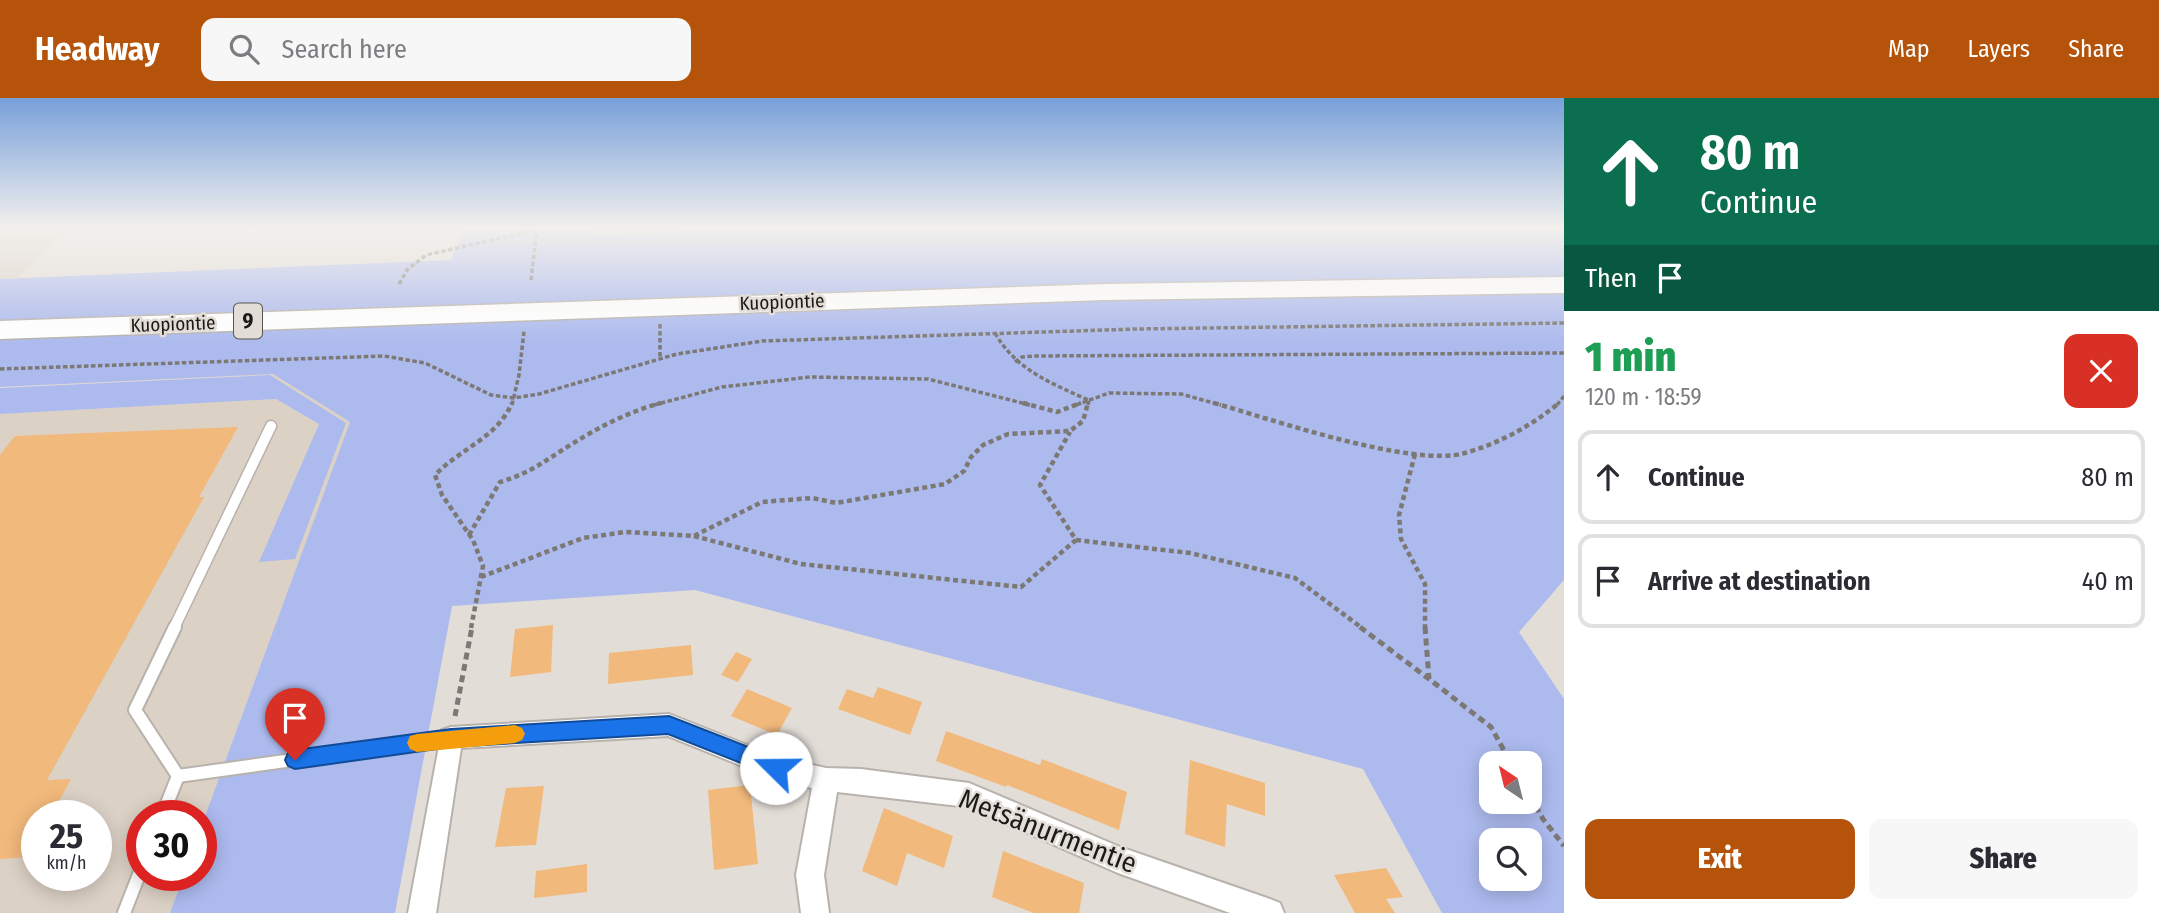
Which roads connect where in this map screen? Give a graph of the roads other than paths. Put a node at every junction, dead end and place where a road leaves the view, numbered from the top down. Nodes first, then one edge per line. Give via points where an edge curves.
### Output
1 (1482, 267) edge
2 (1564, 285) edge
3 (0, 308) edge
4 (0, 330) edge
5 (271, 426) dead end
6 (451, 738) junction
7 (178, 776) junction
8 (826, 780) junction
9 (168, 800) edge
10 (133, 891) edge
11 (124, 913) edge
12 (422, 913) edge
13 (815, 913) edge
14 (1270, 913) edge

1 - 3 highway, Kuopiontie / 9 via 1090,272
2 - 4 highway, Kuopiontie / 9 via 1091,292
5 - 7 lane via 135,710
6 - 7 lane
6 - 8 street, Metsänurmentie via 669,725 776,768
6 - 12 street
7 - 9 lane
8 - 13 street via 810,875
8 - 14 street, Metsänurmentie via 969,794 1118,860
10 - 11 lane

